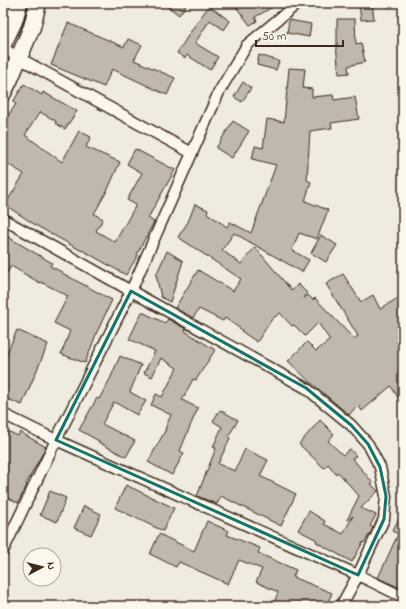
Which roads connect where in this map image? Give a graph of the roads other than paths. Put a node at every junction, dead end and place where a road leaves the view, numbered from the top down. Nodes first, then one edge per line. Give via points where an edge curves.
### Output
1 (19, 3) edge
2 (38, 3) edge
3 (298, 3) edge
4 (3, 44) edge
5 (3, 48) edge
6 (19, 58) junction
7 (3, 93) edge
8 (192, 153) junction
9 (3, 219) edge
10 (131, 291) junction
11 (3, 414) edge
12 (56, 440) junction
13 (3, 549) edge
14 (358, 575) junction
15 (403, 598) edge
16 (342, 606) edge

1 - 4 main road
2 - 6 main road via 32,27
3 - 8 street via 248,45 218,92
5 - 6 street
6 - 7 main road
6 - 8 street
8 - 10 street
9 - 10 street
10 - 12 street
10 - 14 street via 306,388 351,425 368,444 380,467 386,496 384,519
11 - 12 street
12 - 13 street
12 - 14 street
14 - 15 street
14 - 16 street

